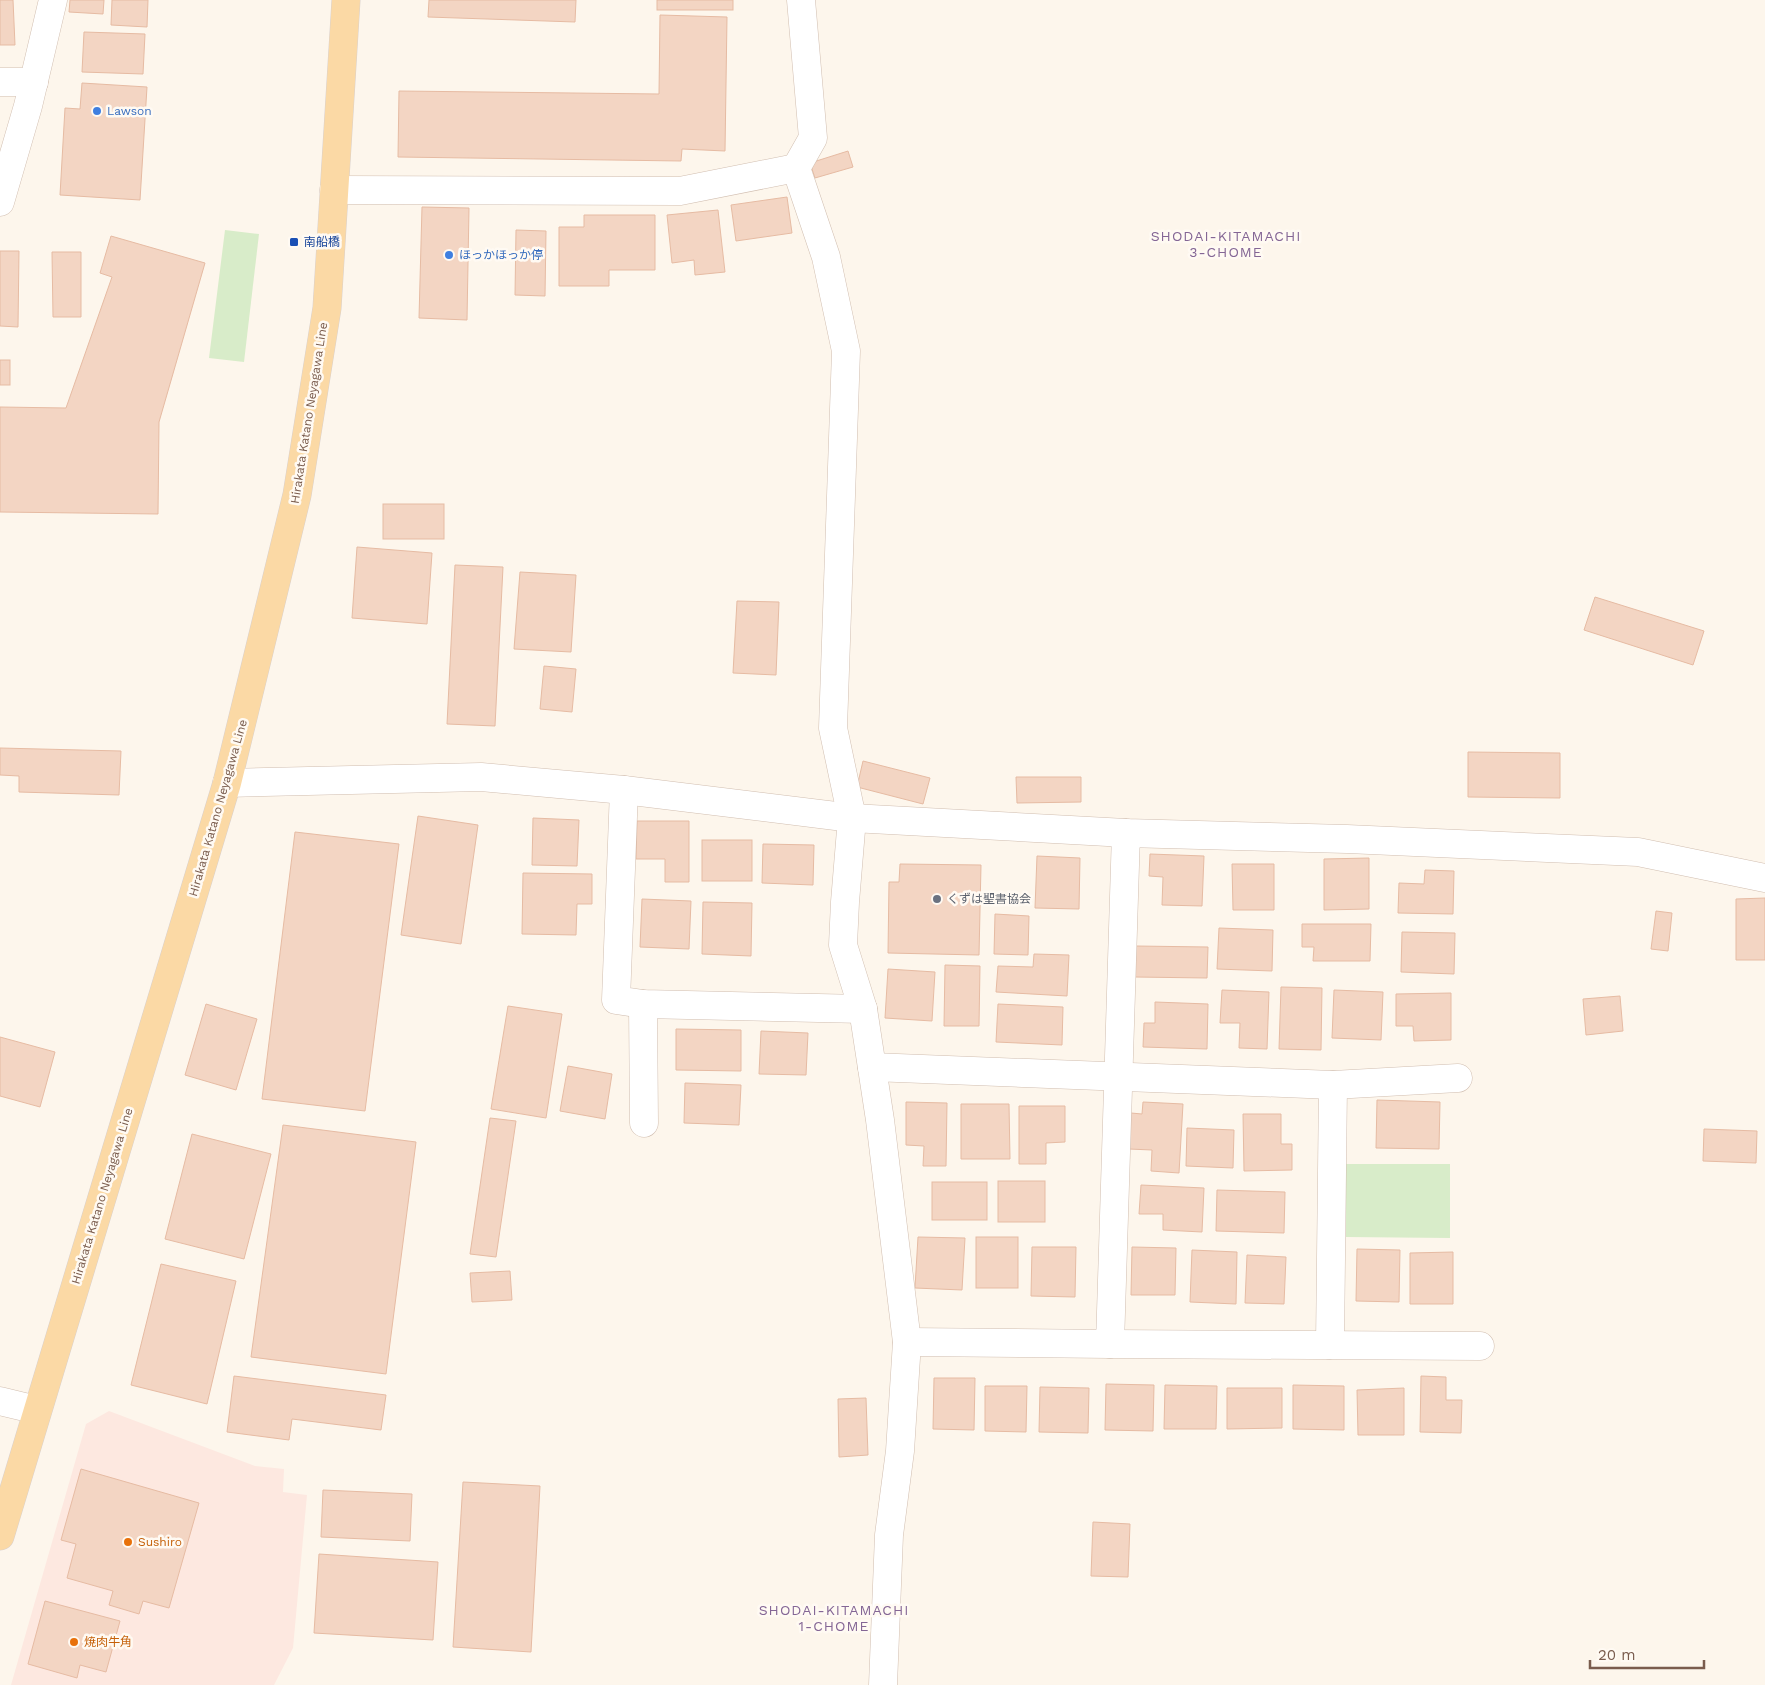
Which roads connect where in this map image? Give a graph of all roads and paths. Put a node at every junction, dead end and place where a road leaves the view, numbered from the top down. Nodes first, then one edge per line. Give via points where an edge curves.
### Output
1 (53, 0) edge
2 (346, 0) edge
3 (801, 0) edge
4 (0, 82) edge
5 (34, 82) junction
6 (796, 168) junction
7 (334, 190) junction
8 (0, 202) edge
9 (228, 784) junction
10 (624, 790) junction
11 (852, 818) junction
12 (1126, 833) junction
13 (1765, 878) edge
14 (643, 1004) junction
15 (863, 1009) junction
16 (872, 1067) junction
17 (1118, 1076) junction
18 (1458, 1078) dead end
19 (1333, 1085) junction
20 (644, 1123) dead end
21 (907, 1342) junction
22 (1110, 1344) junction
23 (1330, 1345) junction
24 (1480, 1346) dead end
25 (0, 1401) edge
26 (37, 1410) junction
27 (0, 1536) edge
28 (883, 1685) edge

1 - 5 street
2 - 7 main road, Hirakata Katano Neyagawa Line
3 - 6 street via 813,138
4 - 5 street
5 - 8 street
6 - 7 street via 680,191
6 - 11 street via 826,257 846,351 833,728
7 - 9 main road, Hirakata Katano Neyagawa Line via 327,308 297,495
9 - 10 street via 482,777
9 - 26 main road, Hirakata Katano Neyagawa Line
10 - 11 street
10 - 14 street via 616,1000
11 - 12 street
11 - 15 street via 844,902 844,946
12 - 13 street via 1638,852
12 - 17 street
14 - 15 street
14 - 20 street
15 - 16 street
16 - 17 street
16 - 21 street
17 - 19 street
17 - 22 street
18 - 19 street
19 - 23 street
21 - 22 street
21 - 28 street via 900,1451 889,1535
22 - 23 street
23 - 24 street
25 - 26 street
26 - 27 main road, Hirakata Katano Neyagawa Line

